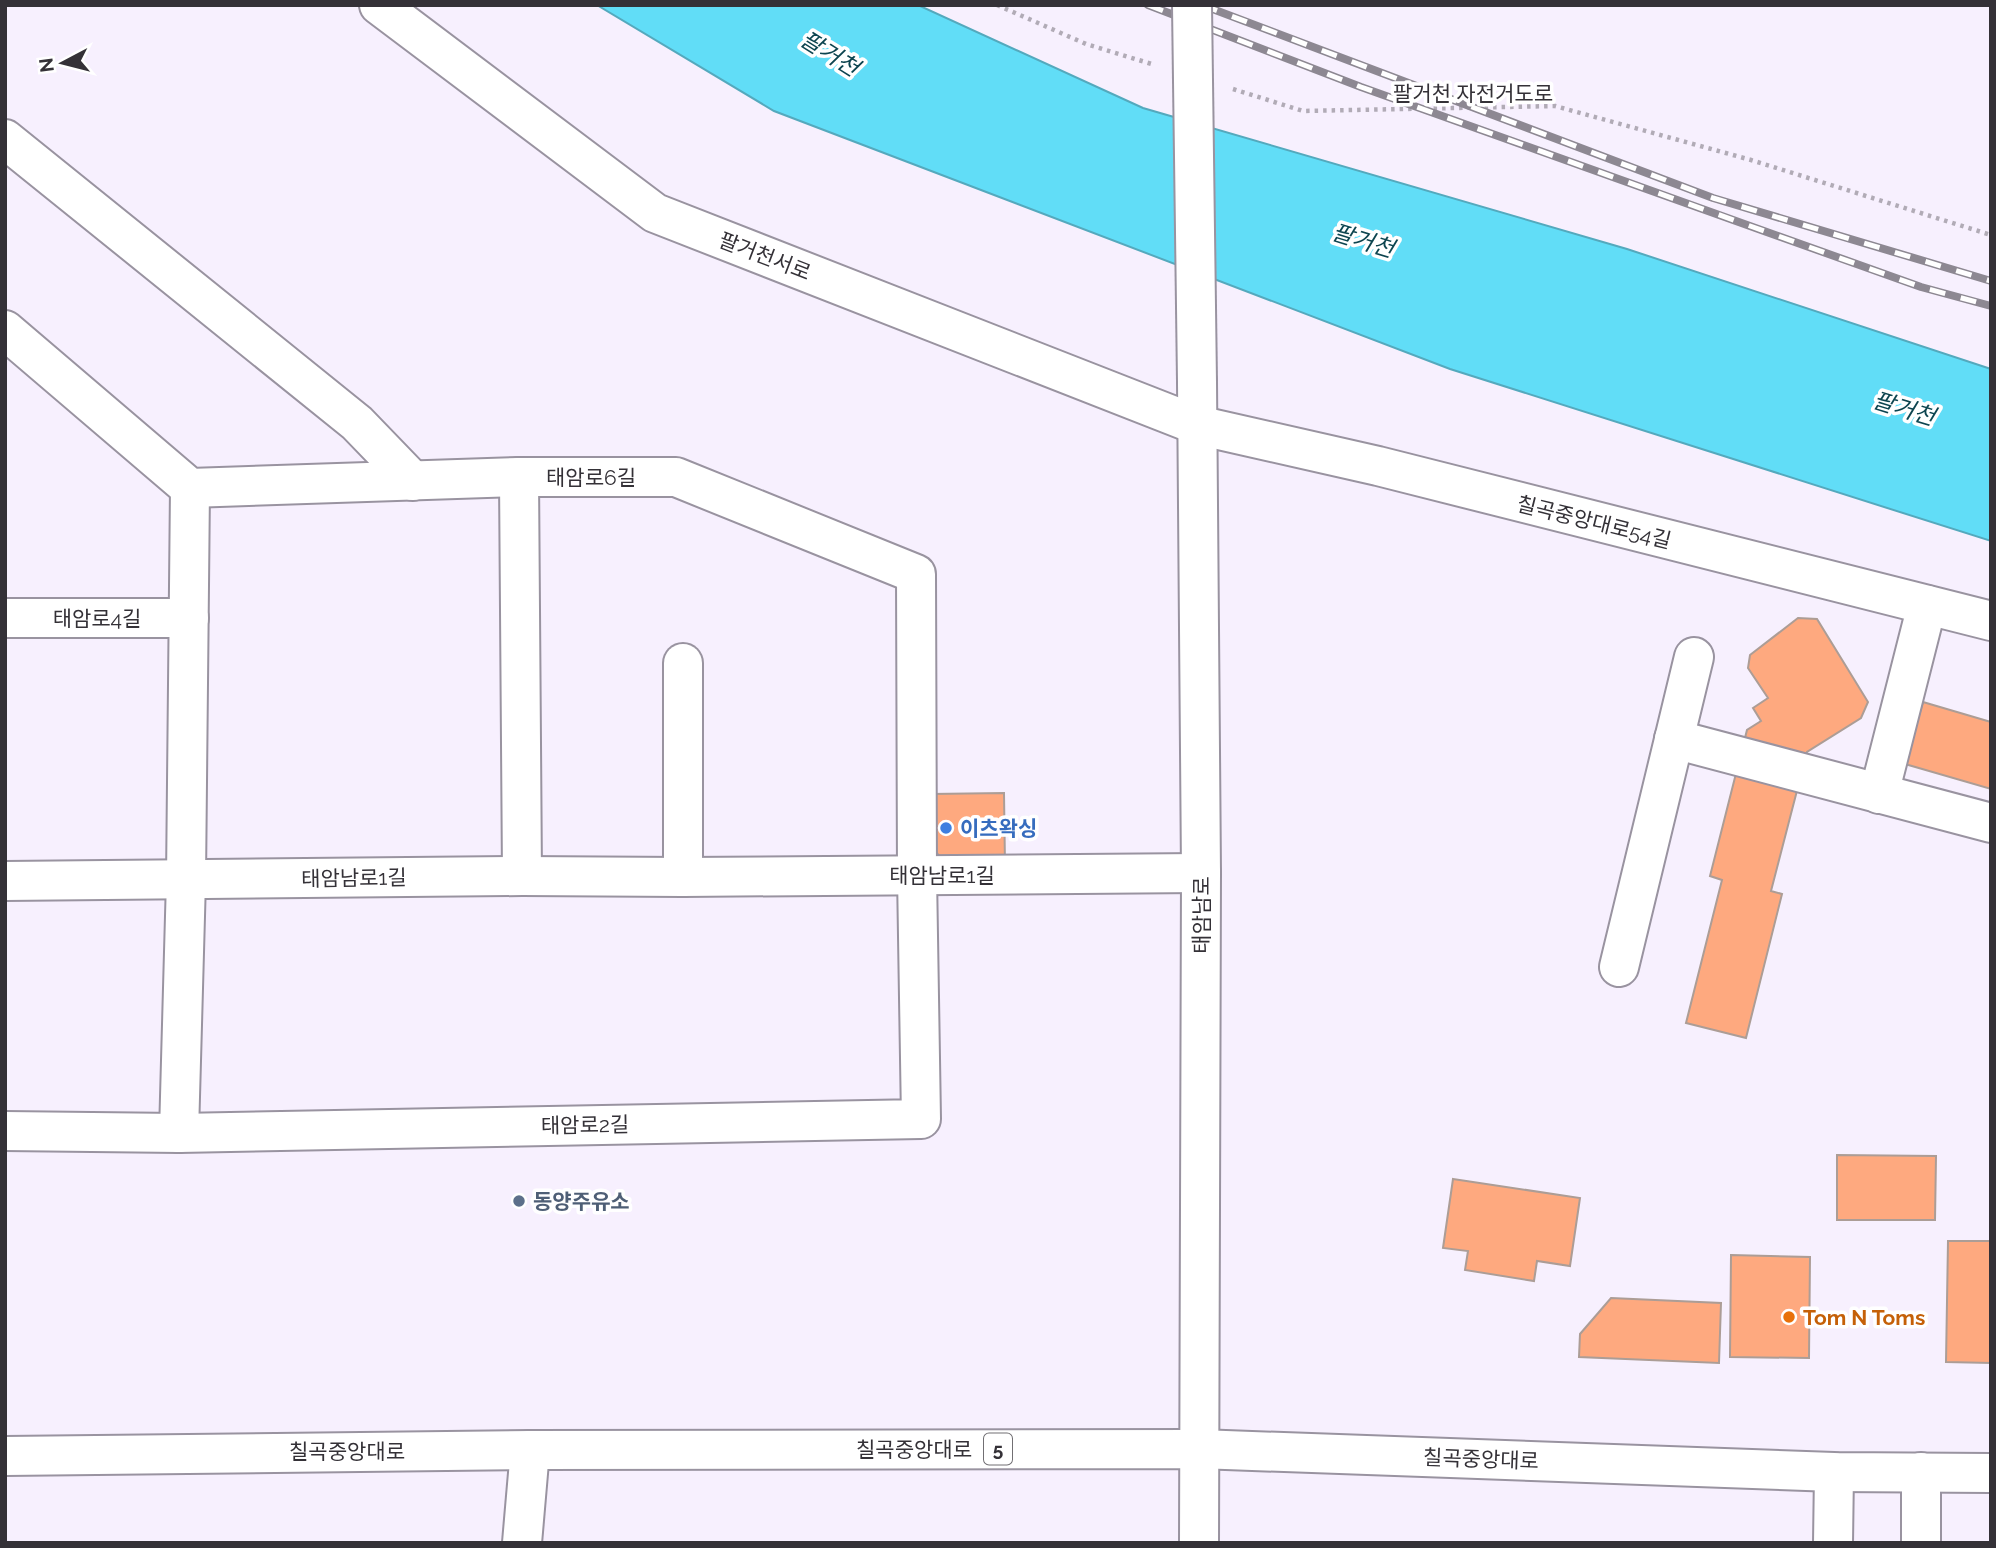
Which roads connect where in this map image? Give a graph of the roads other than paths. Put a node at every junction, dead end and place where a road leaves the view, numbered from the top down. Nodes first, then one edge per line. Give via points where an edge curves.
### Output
1 (379, 5) edge
2 (1192, 5) edge
3 (5, 139) edge
4 (7, 332) edge
5 (1197, 425) junction
6 (519, 477) junction
7 (413, 481) junction
8 (190, 488) junction
9 (1927, 606) junction
10 (5, 618) edge
11 (189, 618) junction
12 (1991, 621) edge
13 (1694, 657) dead end
14 (682, 663) dead end
15 (1674, 739) junction
16 (1879, 794) junction
17 (1991, 823) edge
18 (1201, 873) junction
19 (917, 875) junction
20 (522, 876) junction
21 (683, 877) junction
22 (186, 880) junction
23 (5, 881) edge
24 (1619, 967) dead end
25 (5, 1131) edge
26 (179, 1133) junction
27 (1199, 1449) junction
28 (530, 1450) junction
29 (5, 1456) edge
30 (1834, 1472) junction
31 (1921, 1472) junction
32 (1991, 1473) edge
33 (522, 1543) edge
34 (1199, 1543) edge
35 (1833, 1543) edge
36 (1921, 1543) edge

1 - 5 street, 팔거천서로 via 655,214
2 - 5 street, 태암남로, bridge
3 - 7 street via 357,423
4 - 8 street
5 - 9 street, 칠곡중앙대로54길 via 1378,466
5 - 18 street, 태암남로
6 - 7 street, 태암로6길
6 - 19 street, 태암로6길 via 676,477 916,574
6 - 20 street
7 - 8 street, 태암로6길
8 - 11 street
9 - 12 street, 칠곡중앙대로54길
9 - 16 street
10 - 11 street, 태암로4길
11 - 22 street
13 - 15 street
14 - 21 street
15 - 16 street
15 - 24 street
16 - 17 street
18 - 19 street, 태암남로1길
18 - 27 street, 태암남로
19 - 21 street, 태암남로1길
19 - 26 street, 태암로2길 via 921,1119
20 - 21 street, 태암남로1길
20 - 22 street, 태암남로1길
22 - 23 street, 태암남로1길
22 - 26 street
25 - 26 street, 태암로2길
27 - 28 street, 칠곡중앙대로 / 5
27 - 30 street, 칠곡중앙대로 / 5
27 - 34 street, 태암남로
28 - 29 street, 칠곡중앙대로 / 5
28 - 33 street
30 - 31 street, 칠곡중앙대로 / 5
30 - 35 street
31 - 32 street, 칠곡중앙대로 / 5
31 - 36 street

